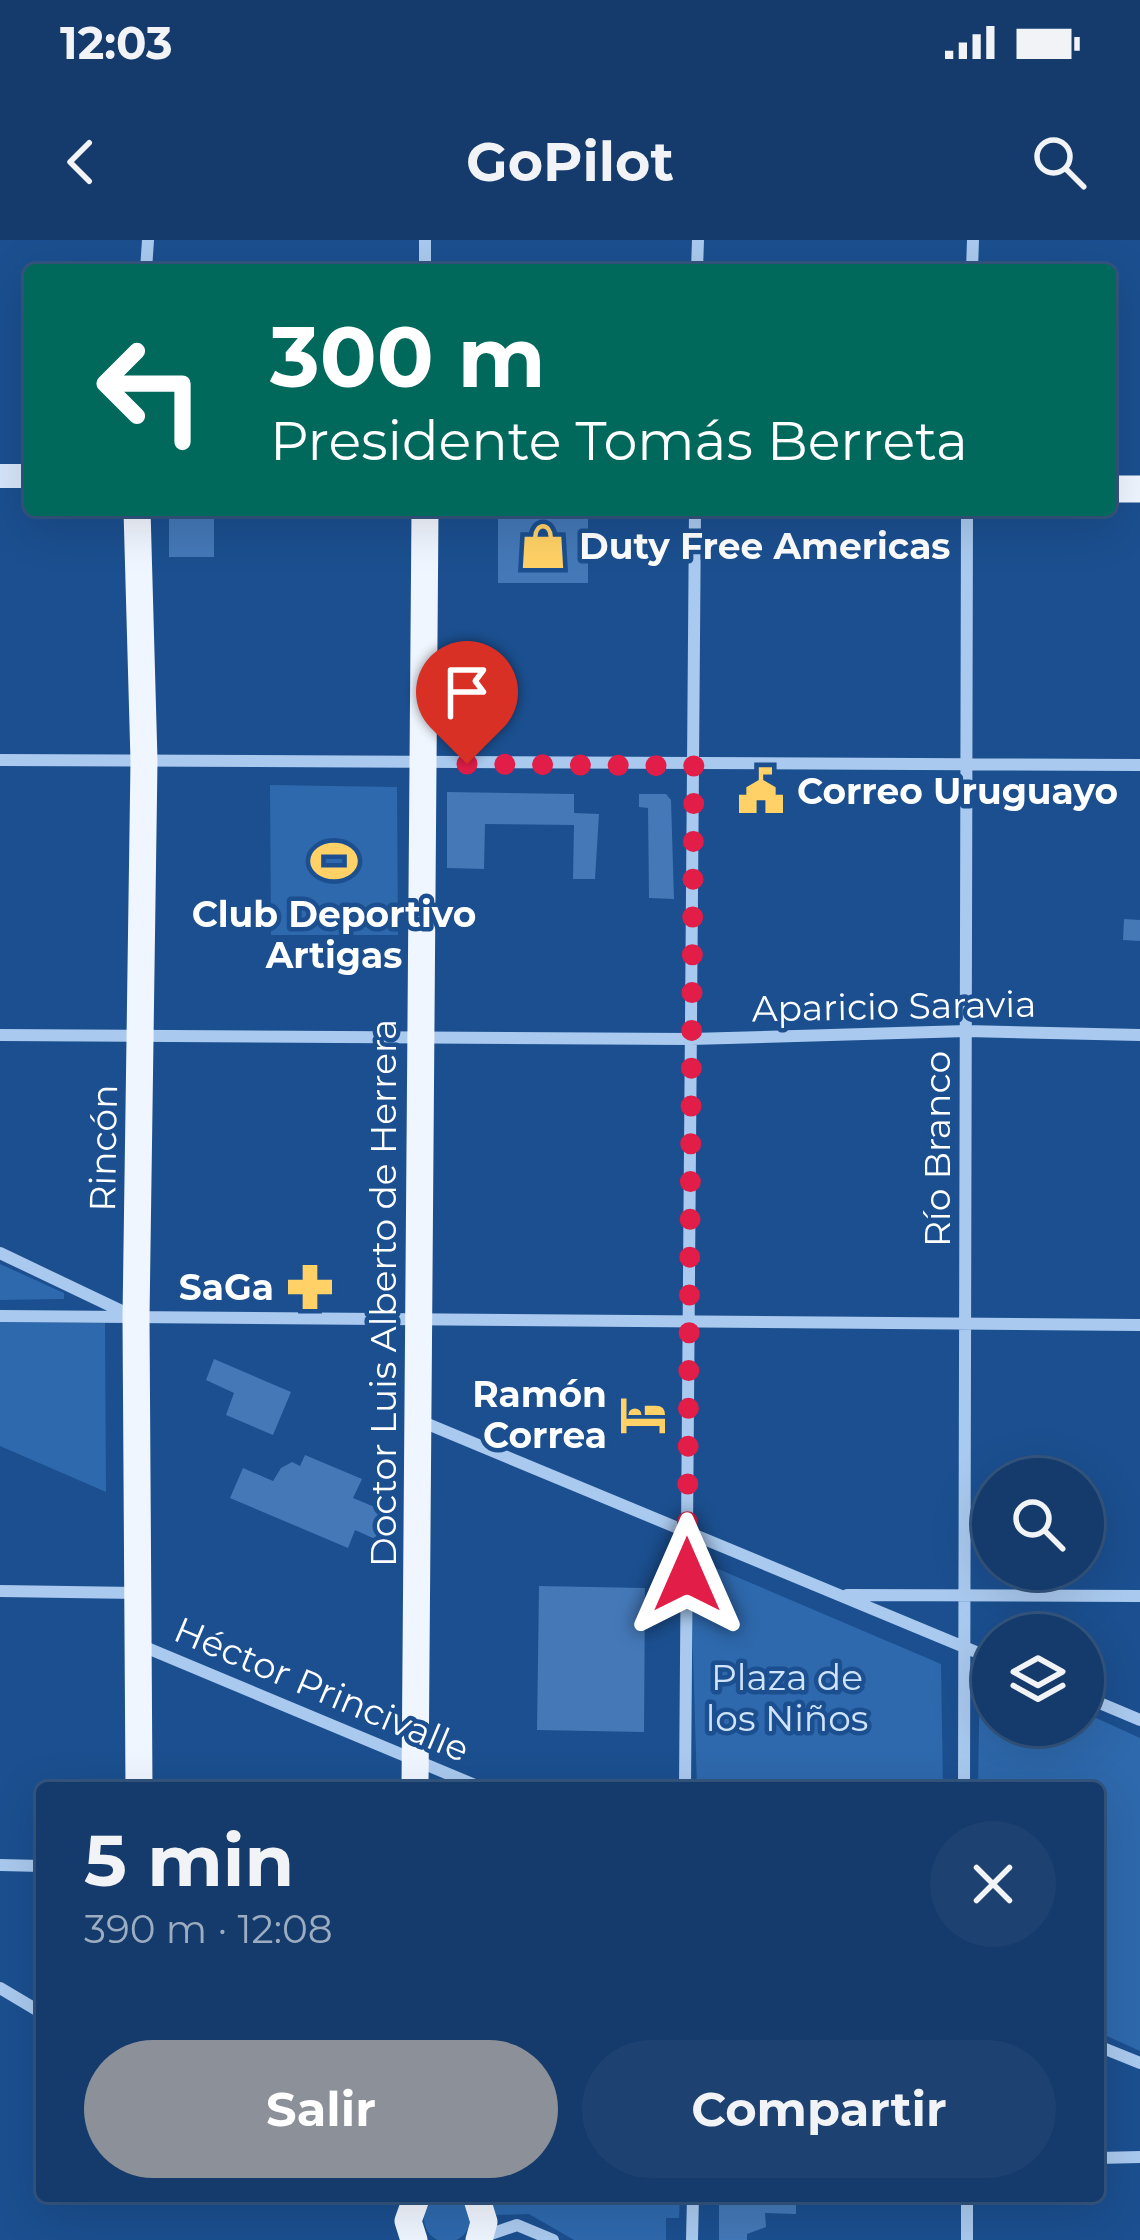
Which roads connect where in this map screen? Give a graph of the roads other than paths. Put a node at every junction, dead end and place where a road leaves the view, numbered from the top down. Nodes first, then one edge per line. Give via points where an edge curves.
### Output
1 (137, 516) edge
2 (425, 516) edge
3 (695, 516) edge
4 (967, 516) edge
5 (0, 760) edge
6 (144, 761) junction
7 (422, 764) junction
8 (1140, 765) edge
9 (694, 766) junction
10 (970, 768) junction
11 (967, 1031) junction
12 (0, 1035) edge
13 (1140, 1035) edge
14 (142, 1036) junction
15 (420, 1038) junction
16 (691, 1040) junction
17 (0, 1253) edge
18 (0, 1316) edge
19 (136, 1318) junction
20 (689, 1322) junction
21 (419, 1323) junction
22 (967, 1325) junction
23 (1140, 1325) edge
24 (416, 1420) junction
25 (687, 1533) junction
26 (0, 1591) edge
27 (137, 1593) junction
28 (840, 1595) junction
29 (965, 1595) junction
30 (1140, 1596) edge
31 (139, 1645) junction
32 (965, 1647) junction
33 (972, 1650) edge
34 (1104, 1705) edge
35 (1140, 1720) edge
36 (415, 1774) edge
37 (139, 1782) edge
38 (453, 1782) edge
39 (685, 1782) edge
40 (964, 1782) edge
41 (0, 1865) edge
42 (36, 1866) edge
43 (0, 1988) edge
44 (36, 2009) edge
45 (1104, 2048) edge
46 (1140, 2063) edge
47 (1140, 2157) edge
48 (1104, 2158) edge
49 (478, 2202) edge
50 (693, 2202) edge
51 (967, 2202) edge
52 (479, 2240) edge
53 (553, 2240) edge
54 (692, 2240) edge
55 (967, 2240) edge

1 - 6 main road, Rincón
2 - 7 main road, Doctor Luis Alberto de Herrera
3 - 9 street
4 - 10 street, Río Branco
5 - 6 street
6 - 7 street
6 - 14 main road, Rincón
7 - 9 street
7 - 15 main road, Doctor Luis Alberto de Herrera
8 - 10 street
9 - 10 street
9 - 16 street
10 - 11 street, Río Branco
11 - 13 street, Aparicio Saravia
11 - 16 street, Aparicio Saravia
11 - 22 street, Río Branco
12 - 14 street, Aparicio Saravia
14 - 15 street, Aparicio Saravia
14 - 19 main road, Rincón
15 - 16 street, Aparicio Saravia
15 - 21 main road, Doctor Luis Alberto de Herrera
16 - 20 street
17 - 19 street
18 - 19 street
19 - 21 street
19 - 27 main road, Rincón
20 - 21 street
20 - 22 street
20 - 25 street
21 - 24 main road, Doctor Luis Alberto de Herrera
22 - 23 street
22 - 29 street, Río Branco
24 - 25 street
24 - 36 main road, Doctor Luis Alberto de Herrera
25 - 28 street
25 - 39 street
26 - 27 street
27 - 31 main road, Rincón
28 - 29 street
28 - 32 street
29 - 30 street
29 - 32 street, Río Branco
31 - 36 street, Héctor Princivalle
31 - 37 main road, Rincón
32 - 33 street
32 - 40 street, Río Branco
34 - 35 street
36 - 38 street, Héctor Princivalle
41 - 42 street
43 - 44 street
45 - 46 street
47 - 48 street
49 - 52 main road
50 - 54 street
51 - 55 street
52 - 53 street via 517,2224

